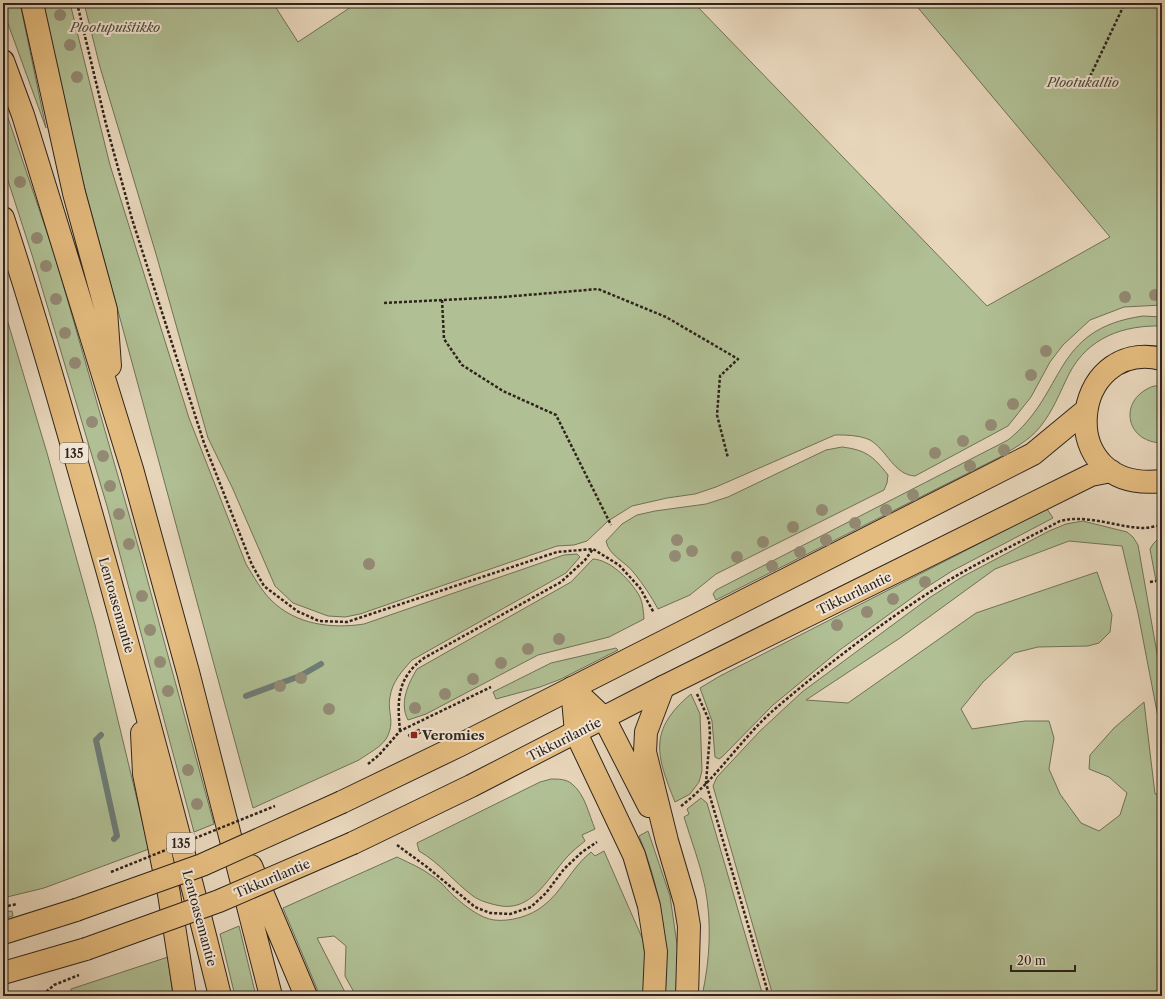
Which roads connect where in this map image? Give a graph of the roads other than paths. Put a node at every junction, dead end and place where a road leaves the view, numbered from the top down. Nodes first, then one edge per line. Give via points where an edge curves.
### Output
1 (32, 3) edge
2 (3, 61) edge
3 (3, 218) edge
4 (1162, 360) edge
5 (113, 403) junction
6 (1085, 411) junction
7 (1111, 471) junction
8 (1162, 481) edge
9 (663, 687) junction
10 (572, 688) junction
11 (140, 690) junction
12 (604, 718) junction
13 (576, 733) junction
14 (216, 784) junction
15 (667, 841) junction
16 (3, 933) edge
17 (3, 973) edge
18 (185, 996) edge
19 (220, 996) edge
20 (271, 996) edge
21 (306, 996) edge
22 (654, 996) edge
23 (687, 996) edge

1 - 5 main road via 74,193 106,310
2 - 5 main road via 23,115
3 - 11 main road, Lentoasemantie / 135 via 66,424
4 - 6 main road via 1151,357 1129,360 1110,369 1095,386
5 - 14 main road via 188,672
6 - 7 main road via 1088,440 1101,462
6 - 10 main road via 1033,454
7 - 8 main road via 1130,480 1147,483
7 - 9 main road, Tikkurilantie via 1091,475
9 - 12 main road, Tikkurilantie
9 - 15 main road via 646,732 644,752
10 - 12 main road
10 - 13 main road
10 - 16 main road, bridge via 342,802 202,864 76,910
11 - 18 main road via 144,774 169,894
11 - 19 main road, Lentoasemantie / 135
12 - 13 main road, Tikkurilantie
12 - 15 main road
13 - 17 main road, Tikkurilantie, bridge via 352,843 219,901 86,949
13 - 22 main road via 634,855 649,906 656,952
14 - 20 main road
14 - 21 main road
15 - 23 main road via 685,902 689,926

